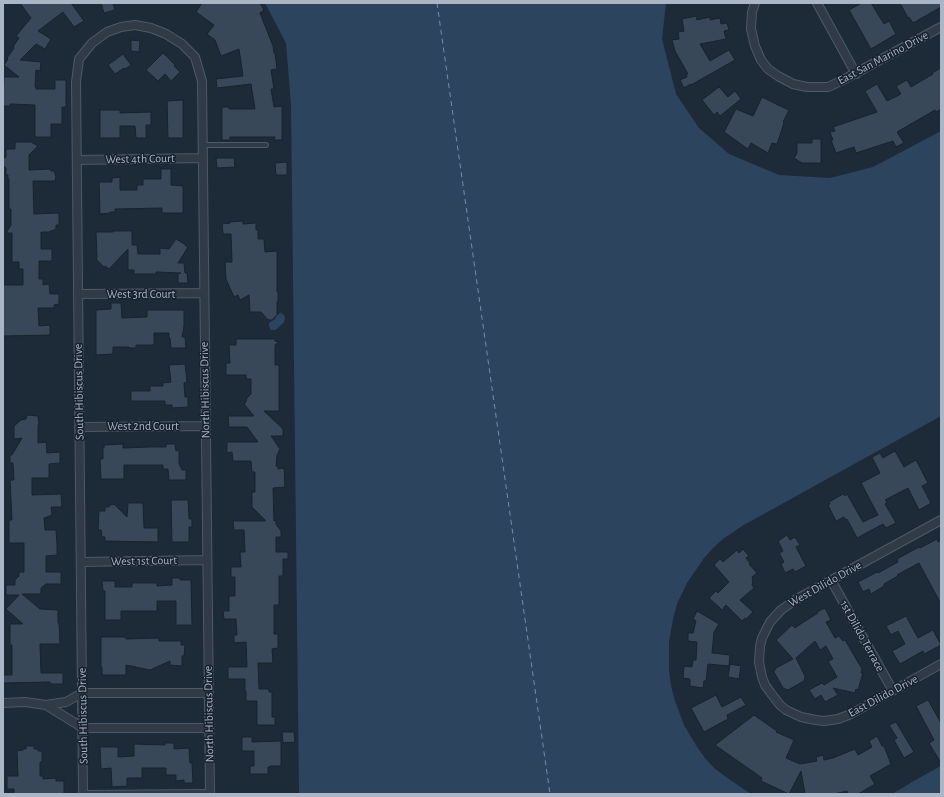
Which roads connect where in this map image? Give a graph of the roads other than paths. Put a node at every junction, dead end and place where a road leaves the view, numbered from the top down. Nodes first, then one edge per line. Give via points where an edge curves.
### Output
1 (755, 3) edge
2 (817, 3) edge
3 (135, 25) joint
4 (941, 27) edge
5 (856, 74) junction
6 (203, 145) junction
7 (266, 145) dead end
8 (203, 158) junction
9 (77, 160) junction
10 (204, 293) junction
11 (78, 294) junction
12 (80, 426) junction
13 (206, 426) junction
14 (941, 520) edge
15 (207, 560) junction
16 (81, 562) junction
17 (831, 580) junction
18 (941, 664) edge
19 (765, 684) joint
20 (893, 691) junction
21 (82, 693) junction
22 (209, 693) junction
23 (3, 703) edge
24 (46, 705) junction
25 (83, 728) junction
26 (209, 728) junction
27 (83, 793) edge
28 (210, 793) edge

1 - 5 street, East San Marino Drive via 751,29 754,46 768,69 793,84 814,88 841,82
2 - 5 street
3 - 6 street, North Hibiscus Drive via 166,34 182,44 195,57 202,81
3 - 9 street, South Hibiscus Drive via 107,32 79,59 76,82
4 - 5 street, East San Marino Drive
6 - 7 lane
6 - 8 street, North Hibiscus Drive
8 - 9 street, West 4th Court
8 - 10 street, North Hibiscus Drive
9 - 11 street, South Hibiscus Drive
10 - 11 street, West 3rd Court
10 - 13 street, North Hibiscus Drive
11 - 12 street, South Hibiscus Drive
12 - 13 street, West 2nd Court
12 - 16 street, South Hibiscus Drive
13 - 15 street, North Hibiscus Drive
14 - 17 street, West Dilido Drive
15 - 16 street, West 1st Court
15 - 22 street, North Hibiscus Drive
16 - 21 street, South Hibiscus Drive
17 - 19 street, West Dilido Drive via 787,605 770,622 762,638 759,654 760,670
17 - 20 street, 1st Dilido Terrace
18 - 20 street, East Dilido Drive
19 - 20 street, East Dilido Drive via 786,710 801,717 820,721 845,717
21 - 22 street
21 - 24 street via 66,702
21 - 25 street, South Hibiscus Drive
22 - 26 street, North Hibiscus Drive
23 - 24 street via 25,702
24 - 25 street
25 - 26 street
25 - 27 street, South Hibiscus Drive
26 - 28 street, North Hibiscus Drive
27 - 28 lane

